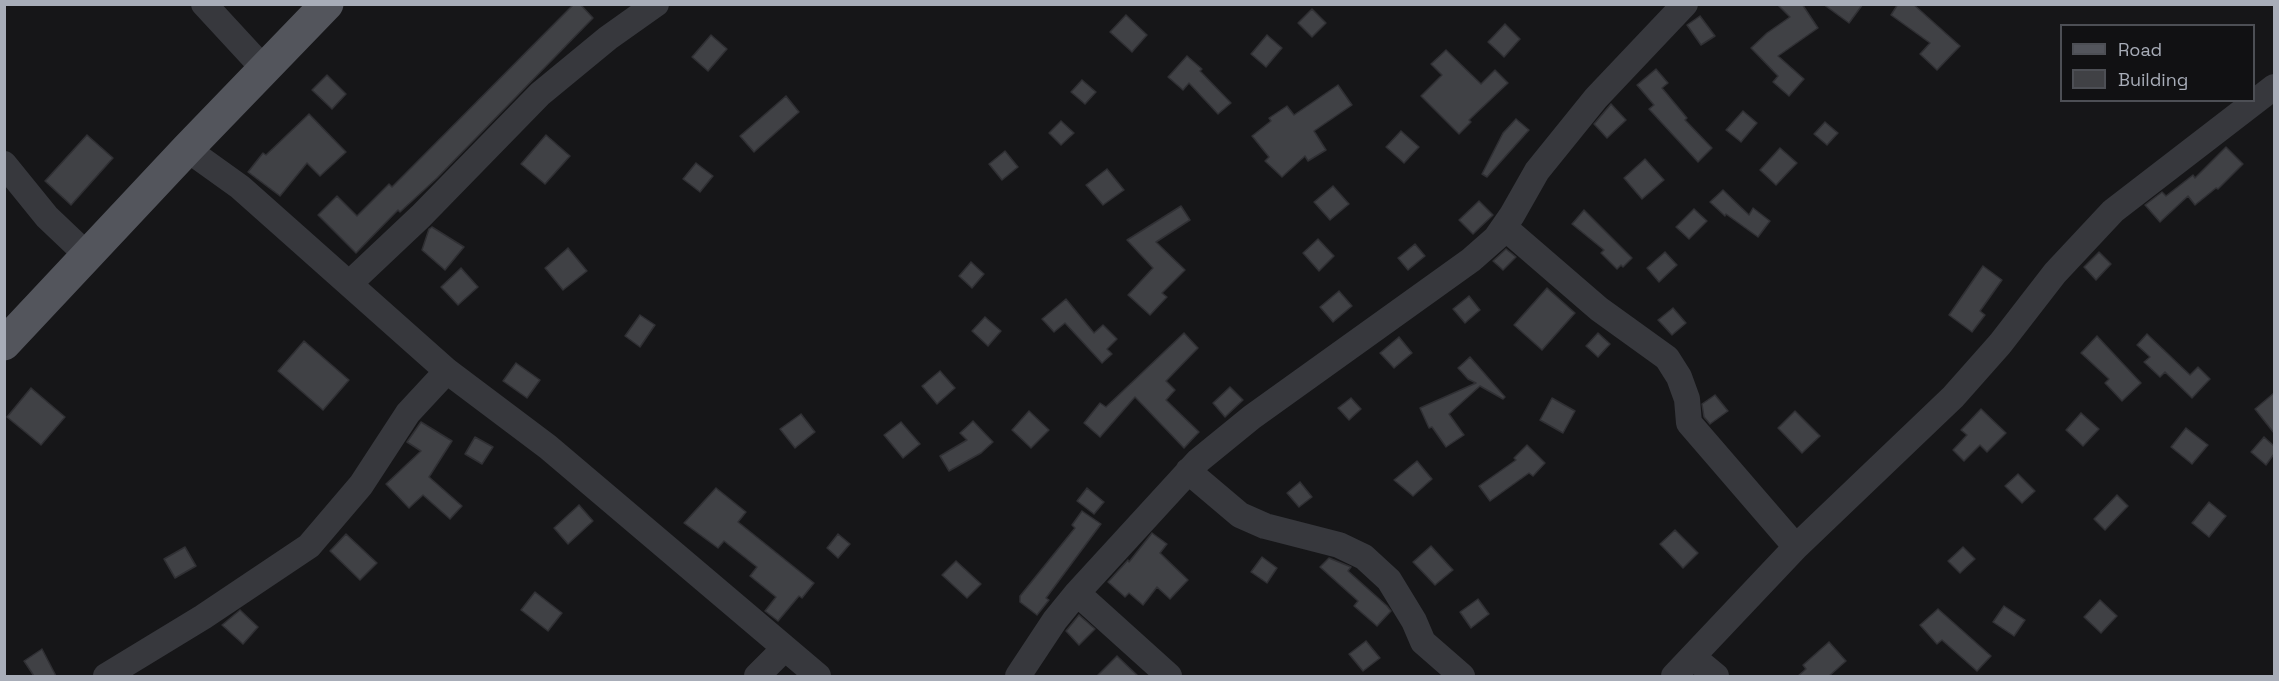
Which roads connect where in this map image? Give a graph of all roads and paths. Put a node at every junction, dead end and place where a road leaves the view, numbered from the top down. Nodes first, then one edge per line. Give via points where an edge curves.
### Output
1 (204, 4) edge
2 (327, 4) edge
3 (656, 4) edge
4 (1684, 4) edge
5 (265, 70) junction
6 (2274, 87) edge
7 (2255, 102) edge
8 (2255, 102) edge
9 (187, 149) junction
10 (4, 164) edge
11 (1504, 227) junction
12 (87, 255) junction
13 (350, 283) junction
14 (4, 344) edge
15 (447, 371) junction
16 (1188, 471) junction
17 (1796, 547) junction
18 (1077, 593) junction
19 (784, 648) junction
20 (1693, 657) junction
21 (106, 676) edge
22 (757, 676) edge
23 (818, 676) edge
24 (1018, 676) edge
25 (1169, 676) edge
26 (1462, 676) edge
27 (1674, 676) edge
28 (1716, 676) edge

1 - 5 street
2 - 5 main road
3 - 13 street via 540,94
4 - 11 street via 1596,98 1537,171
5 - 9 main road
6 - 7 street
8 - 17 street via 2114,211 2055,273 1953,397
9 - 12 main road
9 - 13 street via 240,187
10 - 12 street via 47,217
11 - 16 street via 1471,260 1252,417
11 - 17 street via 1599,309 1667,358 1687,399 1689,423
12 - 14 main road
13 - 15 street
15 - 19 street via 548,447
15 - 21 street via 408,414 361,485 309,546
16 - 18 street
16 - 26 street via 1240,515 1265,526 1339,545 1364,557 1389,580 1423,642
17 - 20 street
18 - 24 street
18 - 25 street
19 - 22 street
19 - 23 street
20 - 27 street
20 - 28 street

